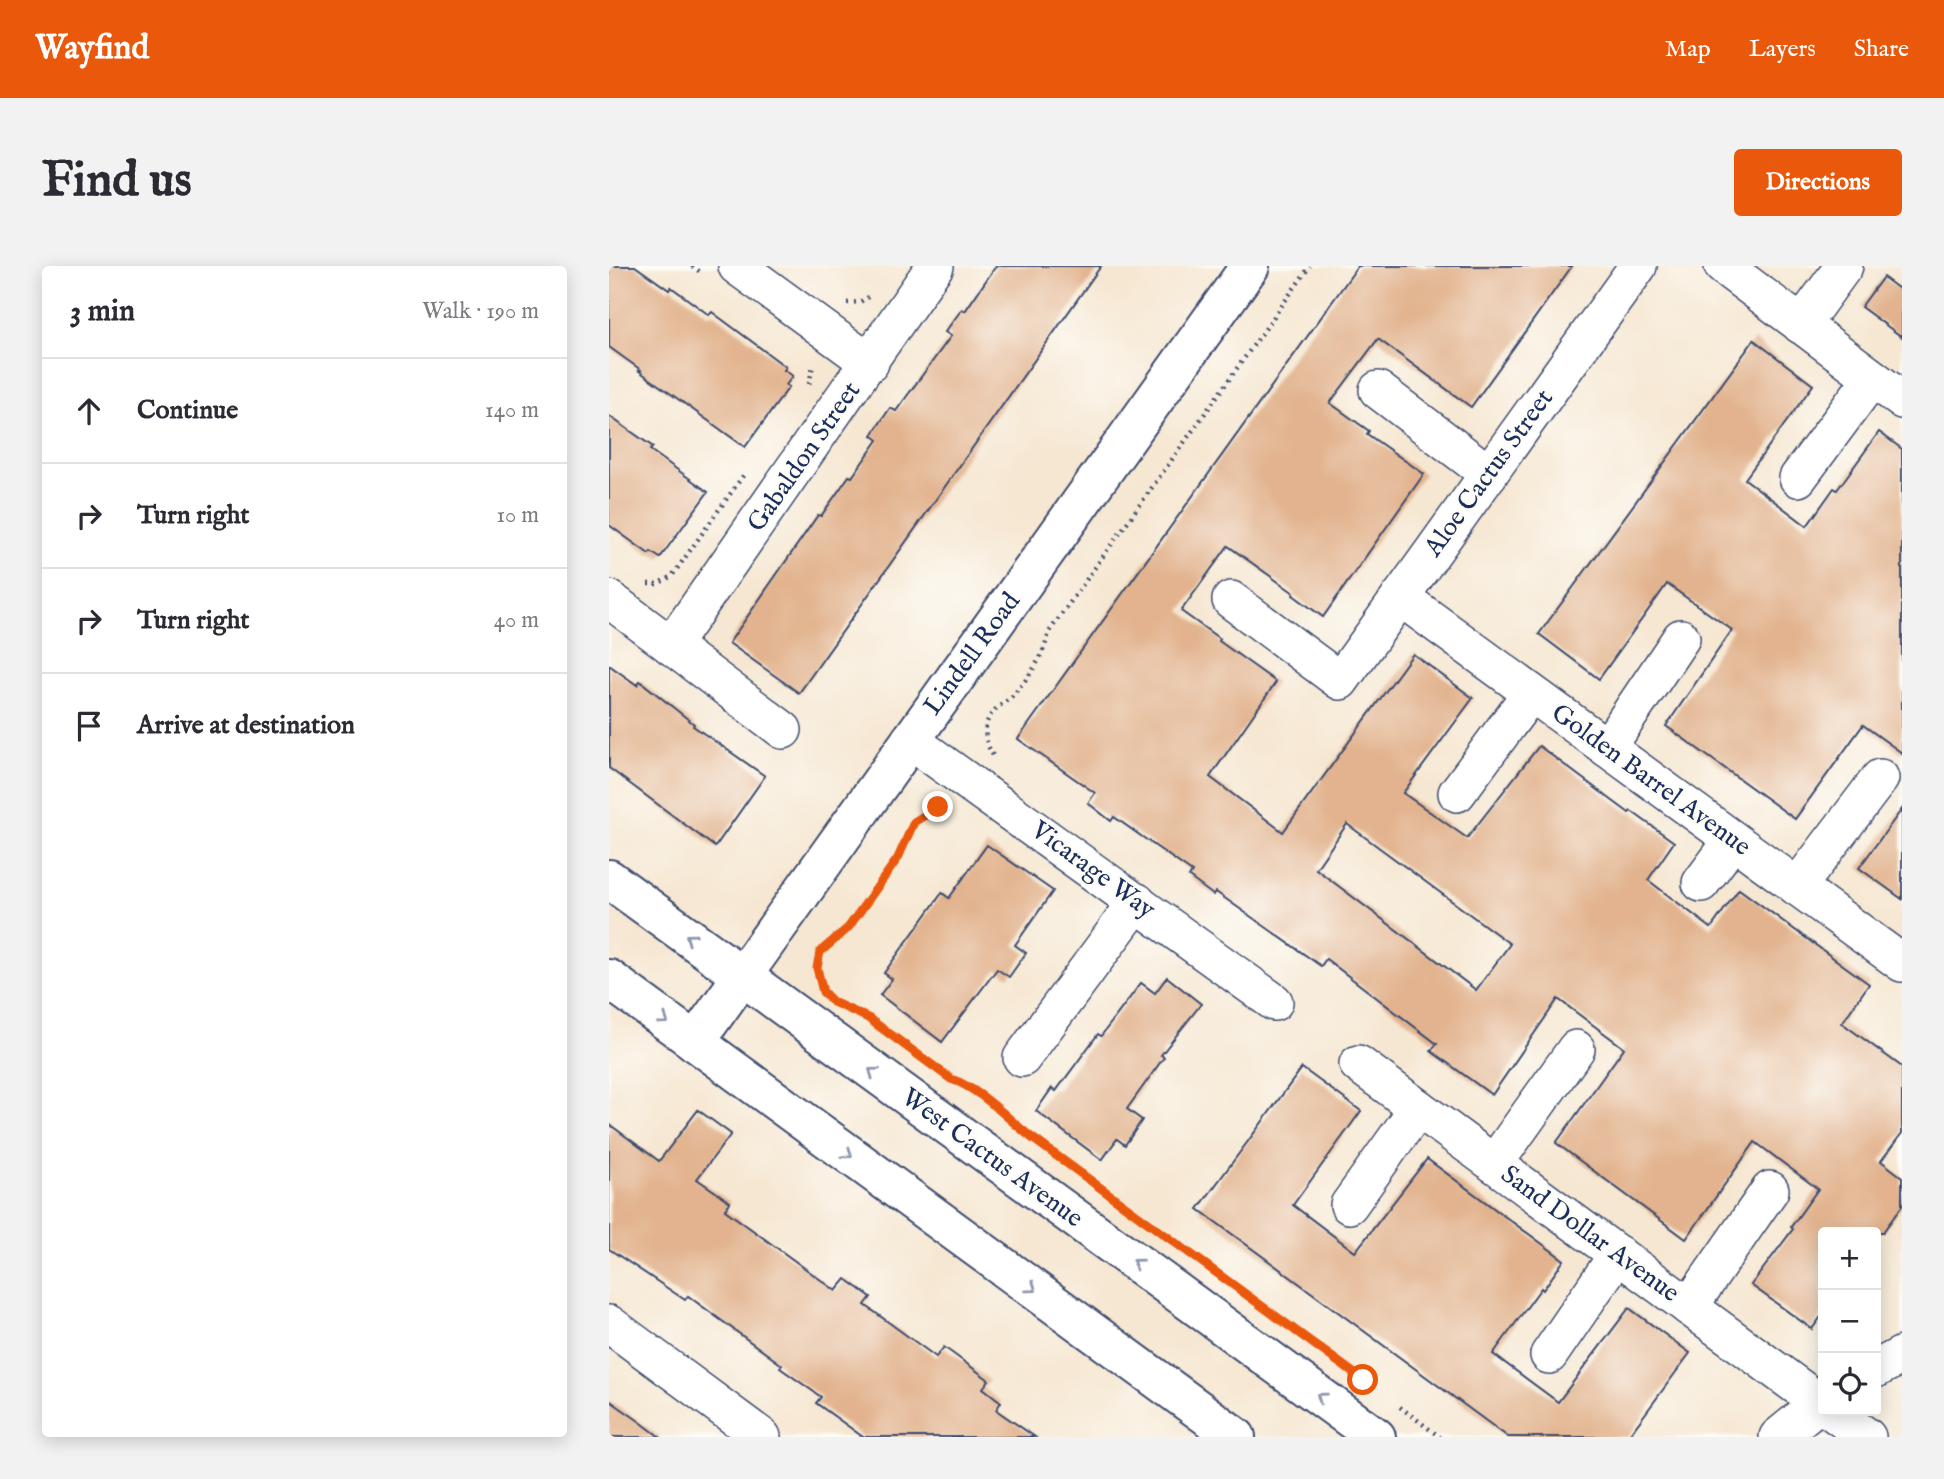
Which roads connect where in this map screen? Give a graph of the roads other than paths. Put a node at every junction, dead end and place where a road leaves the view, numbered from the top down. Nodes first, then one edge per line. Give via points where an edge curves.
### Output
1 (737, 266) edge
2 (936, 266) edge
3 (1250, 266) edge
4 (1723, 266) edge
5 (1845, 266) edge
6 (1631, 268) edge
7 (1801, 325) junction
8 (870, 363) junction
9 (1872, 378) junction
10 (1378, 390) dead end
11 (1902, 400) edge
12 (1489, 474) junction
13 (1798, 478) dead end
14 (624, 590) edge
15 (1400, 597) junction
16 (1231, 600) dead end
17 (1681, 638) dead end
18 (671, 646) junction
19 (1531, 693) junction
20 (783, 730) dead end
21 (911, 740) junction
22 (1607, 748) junction
23 (1879, 778) dead end
24 (1457, 793) dead end
25 (1733, 840) junction
26 (609, 879) edge
27 (1701, 883) dead end
28 (1797, 887) junction
29 (1137, 902) junction
30 (1902, 963) edge
31 (742, 976) junction
32 (609, 979) edge
33 (1274, 1002) dead end
34 (695, 1042) junction
35 (1576, 1049) dead end
36 (1022, 1058) dead end
37 (1357, 1064) dead end
38 (1418, 1108) junction
39 (1494, 1164) junction
40 (1770, 1191) dead end
41 (1349, 1205) dead end
42 (1618, 1254) junction
43 (1689, 1307) junction
44 (609, 1324) edge
45 (1549, 1355) dead end
46 (1902, 1355) edge
47 (1881, 1366) edge
48 (1818, 1400) edge
49 (1818, 1408) edge
50 (1840, 1416) edge
51 (762, 1437) edge
52 (1236, 1437) edge
53 (1376, 1437) edge
54 (1778, 1437) edge
55 (1867, 1437) edge

1 - 8 street
2 - 8 street, Gabaldon Street
3 - 21 main road, Lindell Road
4 - 7 street
5 - 7 street
6 - 12 street, Aloe Cactus Street
7 - 9 street
8 - 18 street, Gabaldon Street
9 - 11 street
9 - 13 street
10 - 12 street
12 - 15 street, Aloe Cactus Street
14 - 18 street
15 - 16 street, Aloe Cactus Street via 1340,681
15 - 19 street, Golden Barrel Avenue
17 - 22 street
18 - 20 street
19 - 22 street, Golden Barrel Avenue
19 - 24 street
21 - 29 street, Vicarage Way
21 - 31 main road, Lindell Road
22 - 25 street, Golden Barrel Avenue
23 - 28 street
25 - 27 street
25 - 28 street, Golden Barrel Avenue
31 -> 26 main road, West Cactus Avenue
28 - 30 street, Golden Barrel Avenue
29 - 33 street, Vicarage Way
29 - 36 street
31 - 34 main road, Lindell Road
53 -> 31 main road, West Cactus Avenue
32 -> 34 main road
34 -> 52 main road
35 - 39 street
37 - 38 street, Sand Dollar Avenue
38 - 39 street, Sand Dollar Avenue
38 - 41 street
39 - 42 street, Sand Dollar Avenue
40 - 43 street
42 - 43 street, Sand Dollar Avenue
42 - 45 street
43 - 48 street, Sand Dollar Avenue
44 - 51 street
46 - 47 street
49 - 54 street
50 - 55 street, Sand Dollar Avenue

